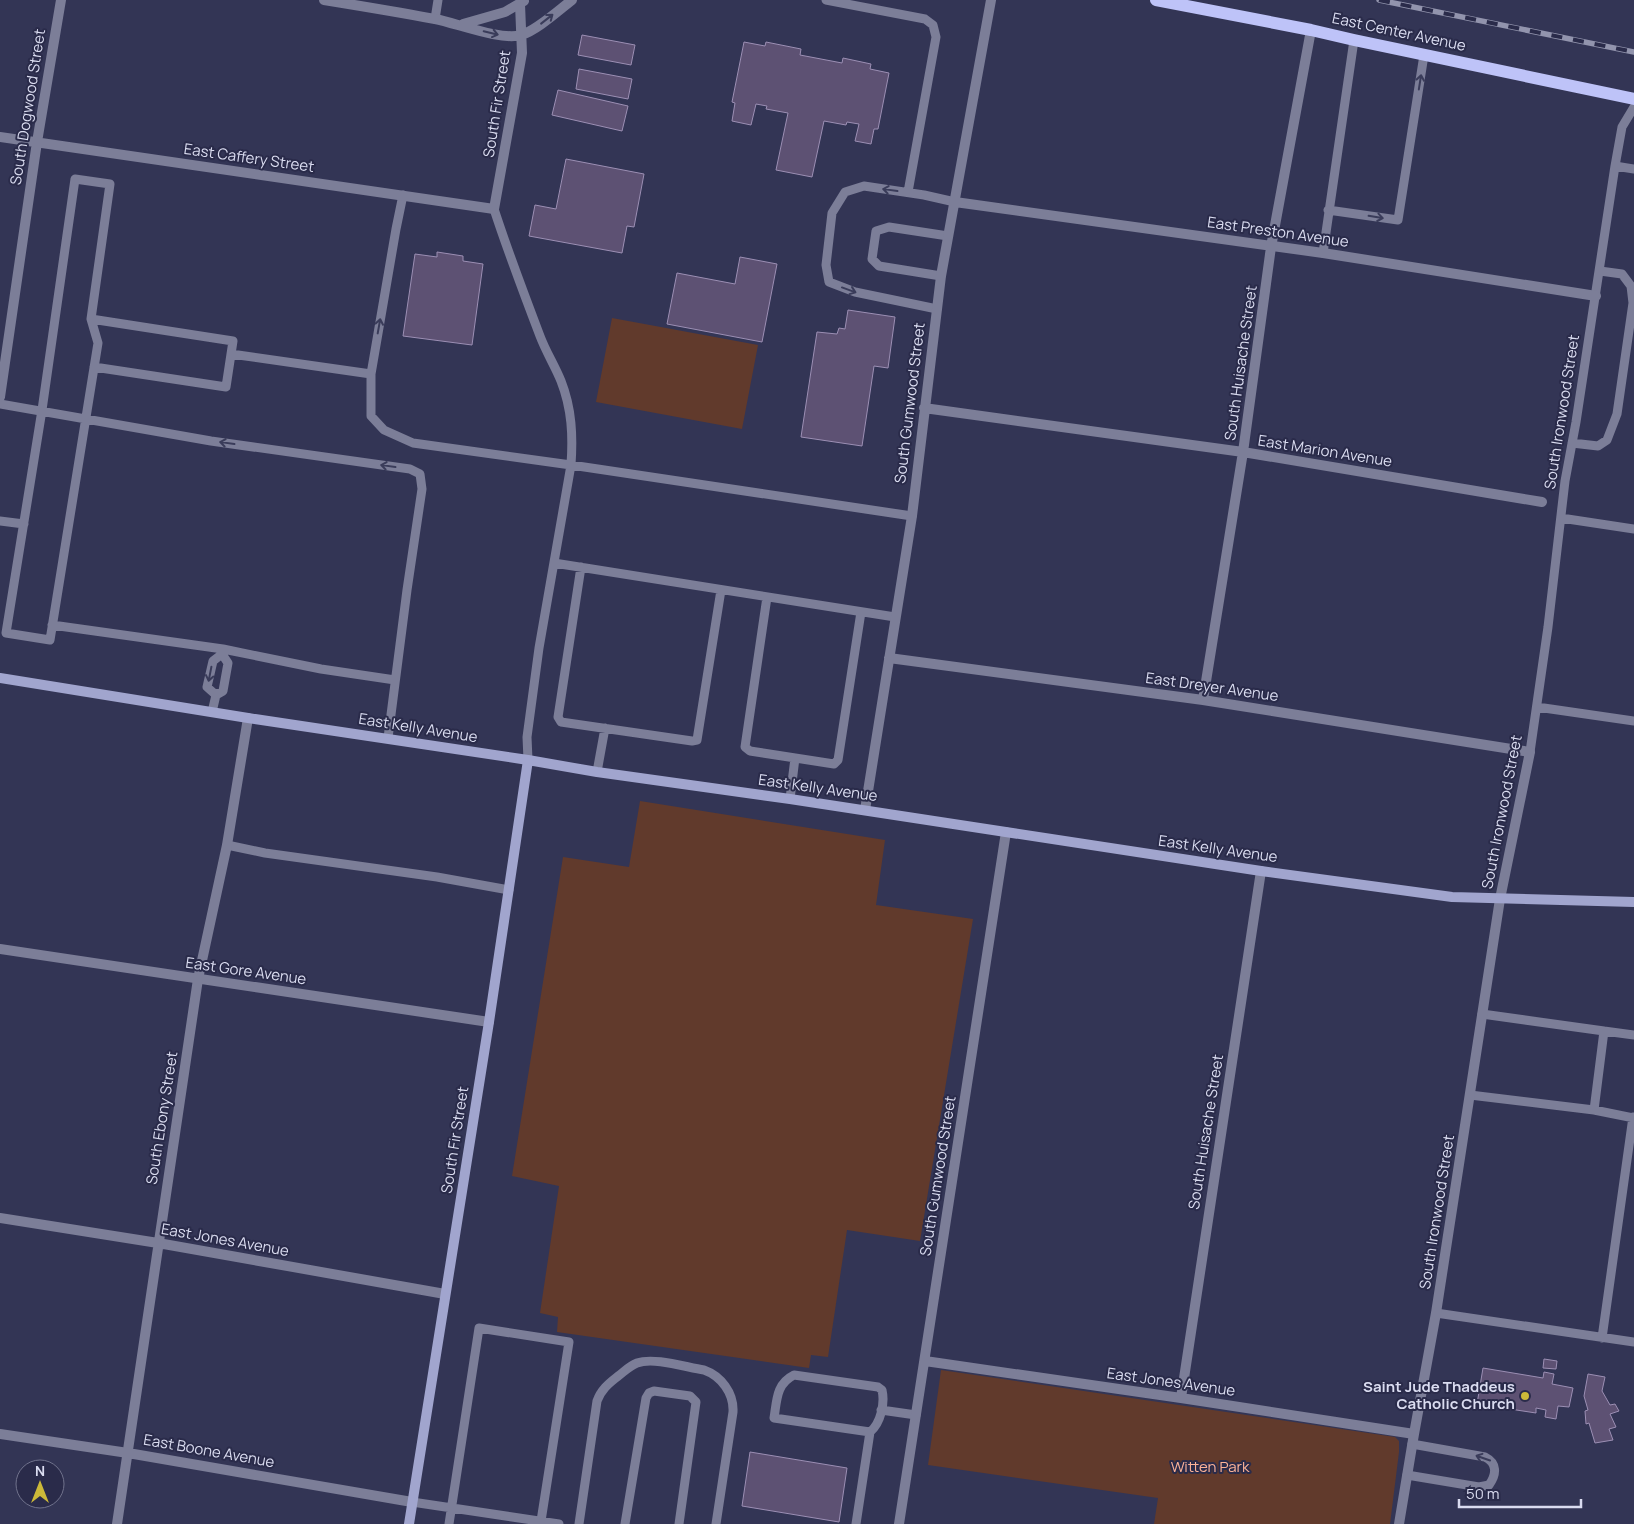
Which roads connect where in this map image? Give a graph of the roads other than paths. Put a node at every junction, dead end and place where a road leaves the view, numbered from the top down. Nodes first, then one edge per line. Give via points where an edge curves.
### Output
1 (60, 0) edge
2 (324, 0) edge
3 (438, 0) edge
4 (572, 0) edge
5 (826, 0) edge
6 (991, 0) edge
7 (1156, 0) edge
8 (522, 2) edge
9 (435, 19) junction
10 (462, 25) junction
11 (1311, 30) junction
12 (521, 36) junction
13 (1354, 40) junction
14 (1424, 55) junction
15 (1634, 99) edge
16 (1634, 107) edge
17 (0, 137) edge
18 (37, 142) junction
19 (1615, 166) junction
20 (1634, 169) edge
21 (908, 192) junction
22 (403, 195) junction
23 (955, 202) junction
24 (494, 209) junction
25 (1328, 210) junction
26 (948, 236) junction
27 (1272, 247) junction
28 (1323, 253) junction
29 (1600, 271) junction
30 (941, 276) junction
31 (1596, 296) junction
32 (937, 309) junction
33 (91, 319) junction
34 (231, 354) junction
35 (94, 367) junction
36 (371, 374) junction
37 (0, 397) edge
38 (0, 404) edge
39 (924, 408) junction
40 (42, 410) junction
41 (85, 418) junction
42 (1572, 442) junction
43 (1244, 452) junction
44 (571, 465) junction
45 (1542, 502) dead end
46 (912, 516) junction
47 (1561, 518) junction
48 (0, 521) edge
49 (24, 524) junction
50 (1634, 529) edge
51 (554, 563) junction
52 (581, 567) junction
53 (721, 590) junction
54 (767, 597) junction
55 (861, 612) junction
56 (895, 617) junction
57 (52, 626) junction
58 (223, 652) junction
59 (888, 658) junction
60 (0, 678) edge
61 (395, 680) junction
62 (216, 695) junction
63 (1203, 700) junction
64 (1537, 707) junction
65 (212, 712) junction
66 (248, 718) junction
67 (1634, 721) edge
68 (605, 728) junction
69 (388, 738) junction
70 (1530, 752) junction
71 (795, 758) junction
72 (528, 760) junction
73 (597, 772) junction
74 (790, 799) junction
75 (865, 810) junction
76 (1006, 832) junction
77 (227, 845) junction
78 (1261, 871) junction
79 (509, 890) junction
80 (1500, 899) junction
81 (1634, 902) edge
82 (0, 949) edge
83 (198, 979) junction
84 (1482, 1014) junction
85 (489, 1022) junction
86 (1604, 1031) junction
87 (1634, 1035) edge
88 (1470, 1095) junction
89 (1594, 1110) junction
90 (1634, 1118) edge
91 (0, 1218) edge
92 (158, 1243) junction
93 (445, 1294) junction
94 (1436, 1313) junction
95 (1602, 1338) junction
96 (1634, 1342) edge
97 (925, 1361) junction
98 (1181, 1398) junction
99 (881, 1410) junction
100 (916, 1415) junction
101 (870, 1432) junction
102 (0, 1434) edge
103 (1413, 1439) junction
104 (128, 1452) junction
105 (1407, 1475) junction
106 (412, 1502) junction
107 (452, 1508) junction
108 (541, 1521) junction
109 (117, 1524) edge
110 (408, 1524) edge
111 (449, 1524) edge
112 (559, 1524) edge
113 (579, 1524) edge
114 (625, 1524) edge
115 (679, 1524) edge
116 (716, 1524) edge
117 (856, 1524) edge
118 (899, 1524) edge
119 (1400, 1524) edge

1 - 18 street, South Dogwood Street
2 - 9 street
3 - 9 lane
12 -> 4 street
5 - 21 lane via 925,19 933,25 936,37
6 - 23 street, South Gumwood Street
7 - 11 main road, East Center Avenue
8 - 10 street via 505,12
8 - 12 street, South Fir Street
9 - 10 street
10 -> 12 street via 495,35
11 - 13 main road, East Center Avenue
11 - 27 street, South Huisache Street
12 - 24 street, South Fir Street via 522,54
13 - 14 main road, East Center Avenue
13 - 25 lane
14 - 15 main road, East Center Avenue
25 -> 14 lane via 1398,220
16 - 19 lane, South Ironwood Street via 1622,127
17 - 18 street, East Caffery Street
18 - 22 street, East Caffery Street
18 - 37 street, South Dogwood Street
19 - 20 lane
19 - 29 lane, South Ironwood Street
21 - 23 lane
21 -> 32 lane via 864,186 845,192 832,213 826,265 829,282 855,292
22 - 24 street, East Caffery Street
36 -> 22 lane
23 - 26 street, South Gumwood Street
23 - 27 street, East Preston Avenue
24 - 44 lane via 568,404 573,439
25 - 28 lane
26 - 30 street, South Gumwood Street
26 - 30 lane via 889,228 876,231 872,258 878,266
27 - 28 street, East Preston Avenue
27 - 43 street, South Huisache Street
28 - 31 street, East Preston Avenue
29 - 31 lane, South Ironwood Street
29 - 42 lane via 1622,274 1631,286 1634,303 1617,414 1607,440 1598,446
30 - 32 street, South Gumwood Street
31 - 42 lane, South Ironwood Street
32 - 39 street, South Gumwood Street
33 - 34 lane via 233,341
33 - 35 lane via 98,343
33 - 40 lane via 110,184 75,179
34 - 35 lane via 226,387
34 - 36 lane
35 - 41 lane
36 - 44 lane via 371,416 384,430 413,443
38 - 40 lane
39 - 43 street, East Marion Avenue
39 - 46 street, South Gumwood Street
40 - 41 lane
40 - 49 lane
41 - 57 lane
61 -> 41 lane via 422,489 420,474 410,469 211,441
42 - 47 lane, South Ironwood Street
43 - 45 street, East Marion Avenue
43 - 63 street, South Huisache Street
44 - 46 lane
44 - 51 lane
46 - 56 street, South Gumwood Street
47 - 50 lane
47 - 64 lane, South Ironwood Street
48 - 49 lane
49 - 57 lane via 6,633 50,640
51 - 52 lane
51 - 72 lane via 527,736
52 - 53 lane
52 - 68 lane via 558,717 561,722
53 - 54 lane
53 - 68 lane via 697,740
54 - 55 lane
54 - 71 lane via 745,746 750,751
55 - 56 lane
55 - 71 lane via 838,760 834,764
56 - 59 street, South Gumwood Street
57 - 58 lane
58 - 61 lane
58 - 62 lane via 228,663 223,691
58 -> 62 lane via 212,661 208,687
59 - 63 street, East Dreyer Avenue
59 - 75 street, South Gumwood Street
60 - 65 street, East Kelly Avenue
61 - 69 lane
62 - 65 lane
63 - 70 street, East Dreyer Avenue
64 - 67 lane
64 - 70 lane, South Ironwood Street
65 - 66 street, East Kelly Avenue
66 - 69 street, East Kelly Avenue
66 - 77 street, South Ebony Street
68 - 73 lane
69 - 72 street, East Kelly Avenue
70 - 80 street, South Ironwood Street
71 - 74 lane
72 - 73 street, East Kelly Avenue
72 - 79 street, South Fir Street
73 - 74 street, East Kelly Avenue
74 - 75 street, East Kelly Avenue
75 - 76 street, East Kelly Avenue
76 - 78 street, East Kelly Avenue
76 - 97 street, South Gumwood Street
77 - 79 lane
77 - 83 street, South Ebony Street
78 - 80 street, East Kelly Avenue via 1452,897
78 - 98 street, South Huisache Street
79 - 85 street, South Fir Street
80 - 81 street, East Kelly Avenue
80 - 84 street, South Ironwood Street
82 - 83 street, East Gore Avenue
83 - 85 street, East Gore Avenue
83 - 92 street, South Ebony Street
84 - 86 lane
84 - 88 street, South Ironwood Street
85 - 93 street, South Fir Street
86 - 87 lane
86 - 89 lane
88 - 89 lane
88 - 94 street, South Ironwood Street
89 - 90 lane
90 - 95 lane
91 - 92 street, East Jones Avenue
92 - 93 street, East Jones Avenue
92 - 104 street, South Ebony Street
93 - 106 street, South Fir Street
94 - 95 lane
94 - 103 street, South Ironwood Street
95 - 96 lane
97 - 98 street, East Jones Avenue
97 - 100 street, South Gumwood Street
98 - 103 street, East Jones Avenue
99 - 100 lane
99 - 101 lane via 877,1424
99 - 101 lane via 883,1392 878,1387 794,1375 782,1383 774,1418
100 - 118 street, South Gumwood Street
101 - 117 lane
102 - 104 street, East Boone Avenue
103 - 105 street, South Ironwood Street
105 -> 103 lane via 1479,1487 1489,1486 1493,1481 1495,1467 1492,1461
104 - 106 street, East Boone Avenue
104 - 109 street, South Ebony Street
105 - 119 street, South Ironwood Street
106 - 107 lane
106 - 110 street, South Fir Street
107 - 108 lane
107 - 108 lane via 479,1328 569,1342
107 - 111 lane
108 - 112 lane
113 - 116 lane via 600,1393 630,1367 650,1361 710,1372 732,1397 733,1412
114 - 115 lane via 646,1398 654,1391 690,1396 696,1402

